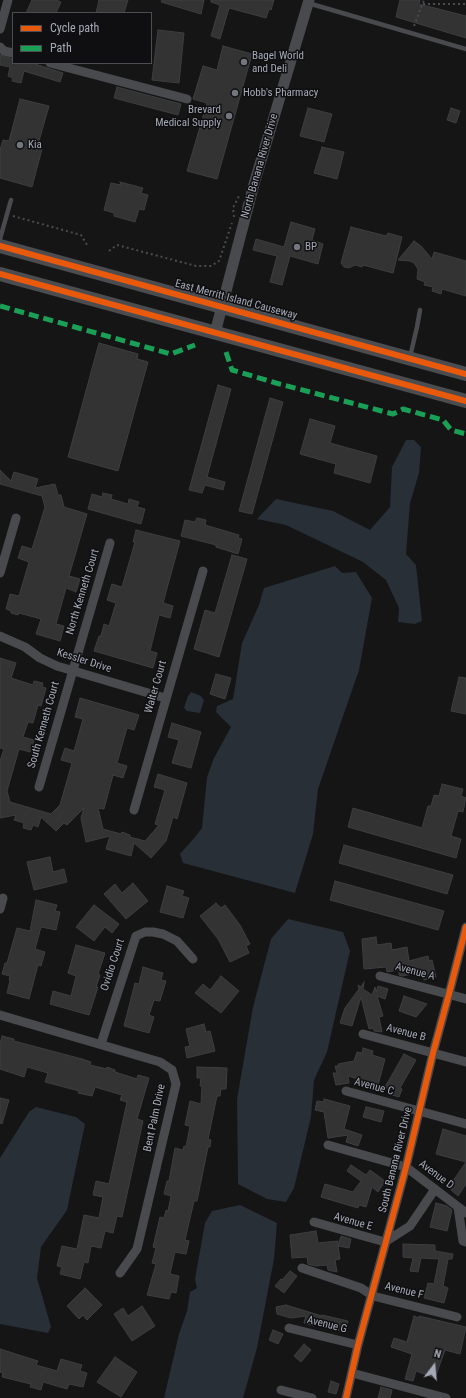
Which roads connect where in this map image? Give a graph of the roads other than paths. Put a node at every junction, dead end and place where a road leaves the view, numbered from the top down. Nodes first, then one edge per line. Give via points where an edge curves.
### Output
1 (8, 0) edge
2 (308, 2) edge
3 (0, 29) edge
4 (0, 47) edge
5 (466, 49) edge
6 (12, 53) edge
7 (54, 64) edge
8 (187, 99) dead end
9 (11, 200) dead end
10 (0, 239) edge
11 (0, 246) edge
12 (0, 274) edge
13 (222, 306) junction
14 (420, 310) dead end
15 (215, 333) junction
16 (409, 358) junction
17 (466, 374) edge
18 (466, 401) edge
19 (16, 518) dead end
20 (110, 543) dead end
21 (203, 571) dead end
22 (0, 573) edge
23 (0, 636) edge
24 (72, 671) junction
25 (165, 698) junction
26 (39, 786) dead end
27 (134, 810) dead end
28 (3, 898) dead end
29 (0, 909) edge
30 (466, 927) edge
31 (192, 959) dead end
32 (380, 976) dead end
33 (449, 994) junction
34 (466, 999) edge
35 (0, 1015) edge
36 (363, 1034) dead end
37 (101, 1044) junction
38 (433, 1053) junction
39 (466, 1062) edge
40 (346, 1091) dead end
41 (418, 1111) junction
42 (466, 1124) edge
43 (328, 1145) dead end
44 (406, 1167) junction
45 (435, 1189) junction
46 (462, 1210) edge
47 (314, 1222) dead end
48 (385, 1242) junction
49 (466, 1242) edge
50 (302, 1268) dead end
51 (120, 1273) dead end
52 (372, 1296) junction
53 (457, 1318) dead end
54 (289, 1328) dead end
55 (358, 1345) junction
56 (352, 1373) junction
57 (281, 1390) dead end
58 (312, 1398) edge
59 (346, 1398) edge
60 (446, 1398) edge

1 - 3 street
2 - 5 lane
2 - 13 street, North Banana River Drive via 256,177
4 - 6 street
7 - 8 street
9 - 10 lane
11 - 13 main road, East Merritt Island Causeway
12 - 15 main road
13 - 15 street, North Banana River Drive
13 - 16 main road, East Merritt Island Causeway
14 - 16 lane
15 - 18 main road
16 - 17 main road, East Merritt Island Causeway
19 - 22 street
20 - 24 street, North Kenneth Court
21 - 25 street, Walter Court
23 - 24 street, Kessler Drive via 25,647 40,658
24 - 25 street, Kessler Drive
24 - 26 street, South Kenneth Court
25 - 27 street, Walter Court
28 - 29 street
30 - 33 street, South Banana River Drive
31 - 37 street, Ovidio Court via 177,941 163,934 145,932 136,936
32 - 33 street, Avenue A
33 - 34 street, Avenue A
33 - 38 street, South Banana River Drive
35 - 37 street, Bent Palm Drive
36 - 38 street, Avenue B
37 - 51 street, Bent Palm Drive via 160,1062 172,1070 176,1084 137,1249
38 - 39 street, Avenue B
38 - 41 street, South Banana River Drive
40 - 41 street, Avenue C
41 - 42 street, Avenue C
41 - 44 street, South Banana River Drive
43 - 44 street, Avenue D
44 - 45 street, Avenue D
44 - 48 street, South Banana River Drive
45 - 46 street, Avenue D
45 - 48 street via 410,1226
46 - 49 street, Avenue D via 463,1241
47 - 48 street, Avenue E
48 - 52 street, South Banana River Drive
50 - 52 street, Avenue F via 361,1288
52 - 53 street, Avenue F
52 - 55 street, South Banana River Drive
54 - 55 street, Avenue G
55 - 56 street, South Banana River Drive
56 - 59 street, South Banana River Drive
56 - 60 street
57 - 58 street

